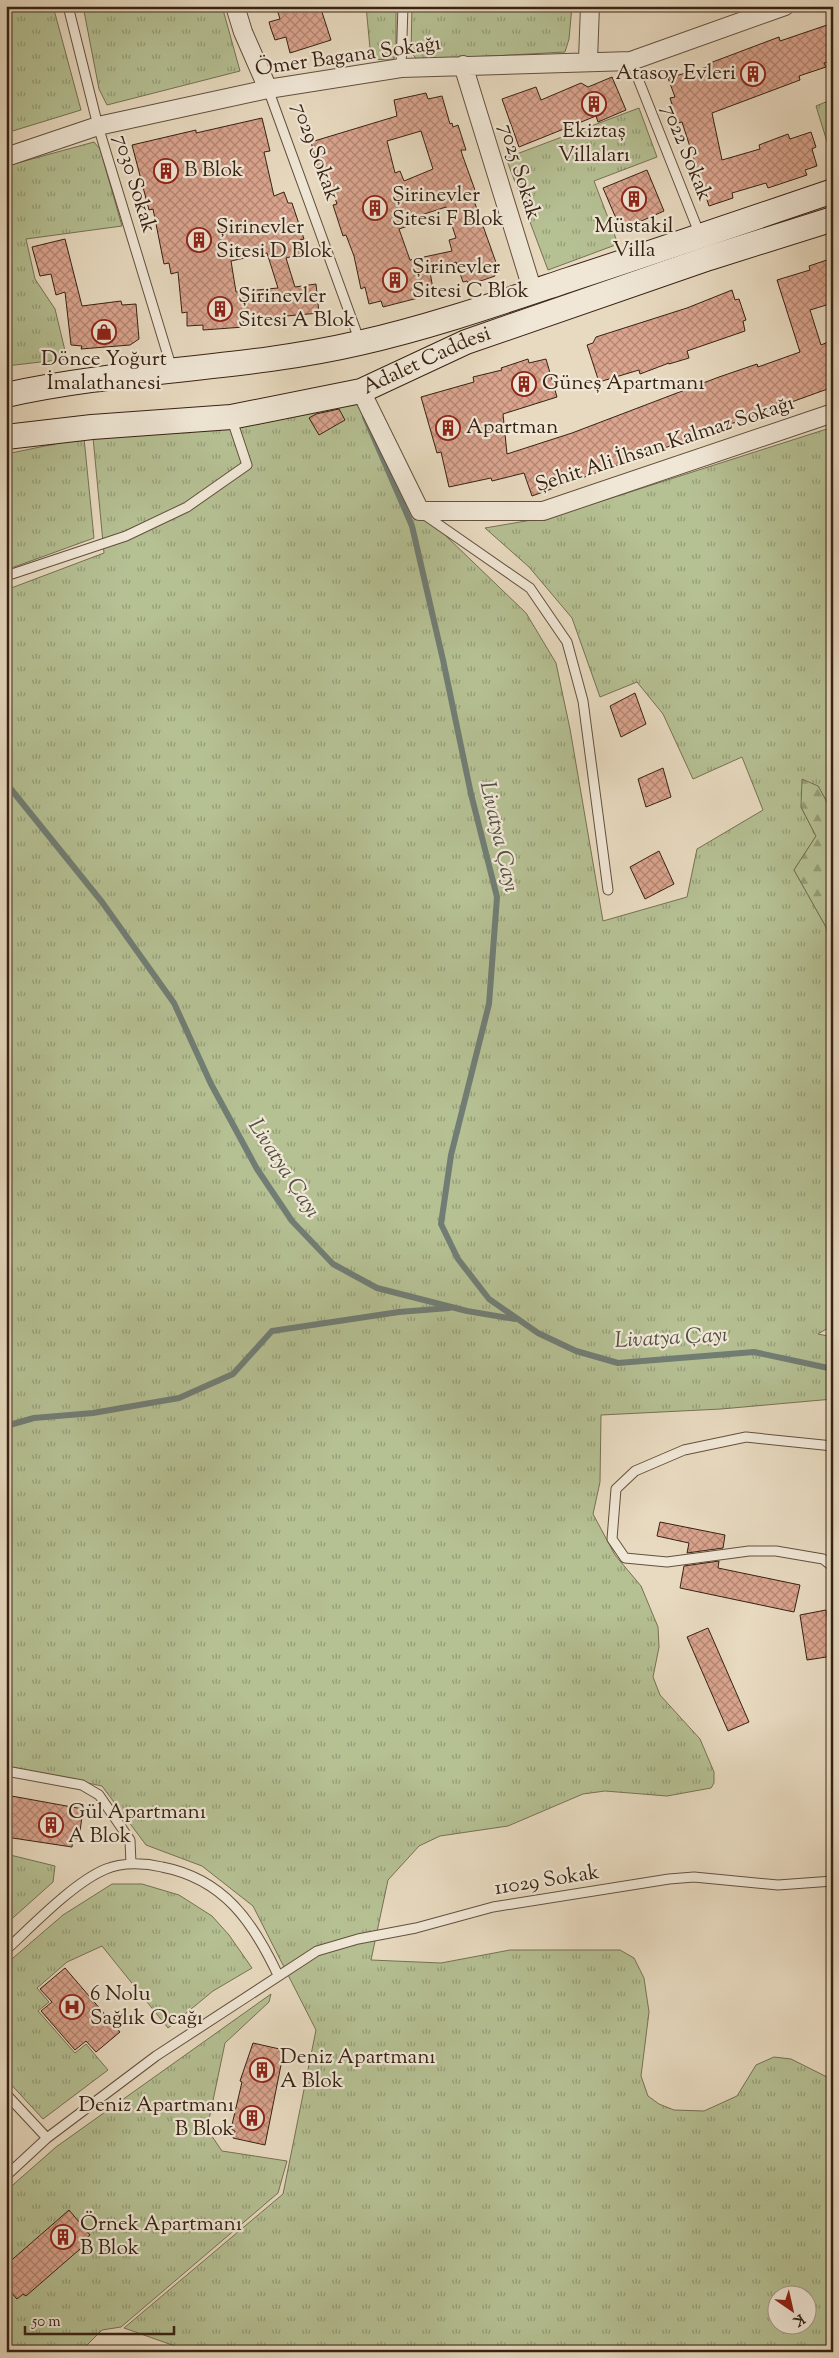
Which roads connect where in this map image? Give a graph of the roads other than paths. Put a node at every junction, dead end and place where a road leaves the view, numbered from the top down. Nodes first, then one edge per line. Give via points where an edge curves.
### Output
1 (68, 6) edge
2 (235, 6) edge
3 (403, 6) edge
4 (590, 6) edge
5 (786, 6) edge
6 (588, 60) junction
7 (631, 61) junction
8 (463, 65) junction
9 (401, 68) junction
10 (268, 89) junction
11 (98, 126) junction
12 (6, 157) edge
13 (833, 190) edge
14 (833, 219) edge
15 (705, 247) junction
16 (533, 292) junction
17 (360, 343) junction
18 (172, 370) junction
19 (361, 391) junction
20 (6, 395) edge
21 (833, 414) edge
22 (231, 417) junction
23 (6, 437) edge
24 (420, 511) junction
25 (6, 576) edge
26 (608, 890) dead end
27 (833, 1446) edge
28 (833, 1567) edge
29 (6, 1771) edge
30 (131, 1864) junction
31 (833, 1881) edge
32 (7, 1948) edge
33 (278, 1975) junction
34 (6, 2094) edge
35 (47, 2138) junction
36 (6, 2176) edge

1 - 11 lane, 7030 Sokak
2 - 10 street, 7029 Sokak
3 - 9 lane
4 - 6 street
5 - 7 street, Ömer Bagana Sokağı
6 - 7 street, Ömer Bagana Sokağı
6 - 8 street, Ömer Bagana Sokağı
7 - 15 lane, 7022 Sokak
8 - 9 street, Ömer Bagana Sokağı
8 - 16 street, 7025 Sokak
9 - 10 street, Ömer Bagana Sokağı
10 - 11 street, Ömer Bagana Sokağı
10 - 17 lane, 7029 Sokak
11 - 12 street, Ömer Bagana Sokağı
11 - 18 lane, 7030 Sokak
13 - 15 street, Adalet Caddesi
14 - 15 street, Adalet Caddesi
15 - 16 street, Adalet Caddesi
15 - 19 street, Adalet Caddesi via 466,342
16 - 17 street, Adalet Caddesi via 478,311
17 - 18 street, Adalet Caddesi via 282,359
18 - 20 street, Adalet Caddesi
19 - 22 street, Adalet Caddesi
19 - 24 street
21 - 24 street, Şehit Ali İhsan Kalmaz Sokağı via 543,511
22 - 23 street, Adalet Caddesi
22 - 25 lane via 247,464 187,506 126,536
24 - 26 lane via 530,588 567,642 583,701
27 - 28 lane via 746,1437 684,1450 635,1472 616,1489 612,1539 625,1558 667,1562 750,1551 776,1551 823,1559
29 - 30 lane via 82,1785 99,1795 130,1840
30 - 32 lane via 106,1869 83,1882
30 - 33 lane via 175,1869 211,1884 237,1907 252,1927
31 - 33 lane, 11029 Sokak via 778,1885 686,1877 493,1906 317,1951
33 - 35 lane, 11029 Sokak via 156,2056
34 - 35 lane
35 - 36 lane, 11029 Sokak

